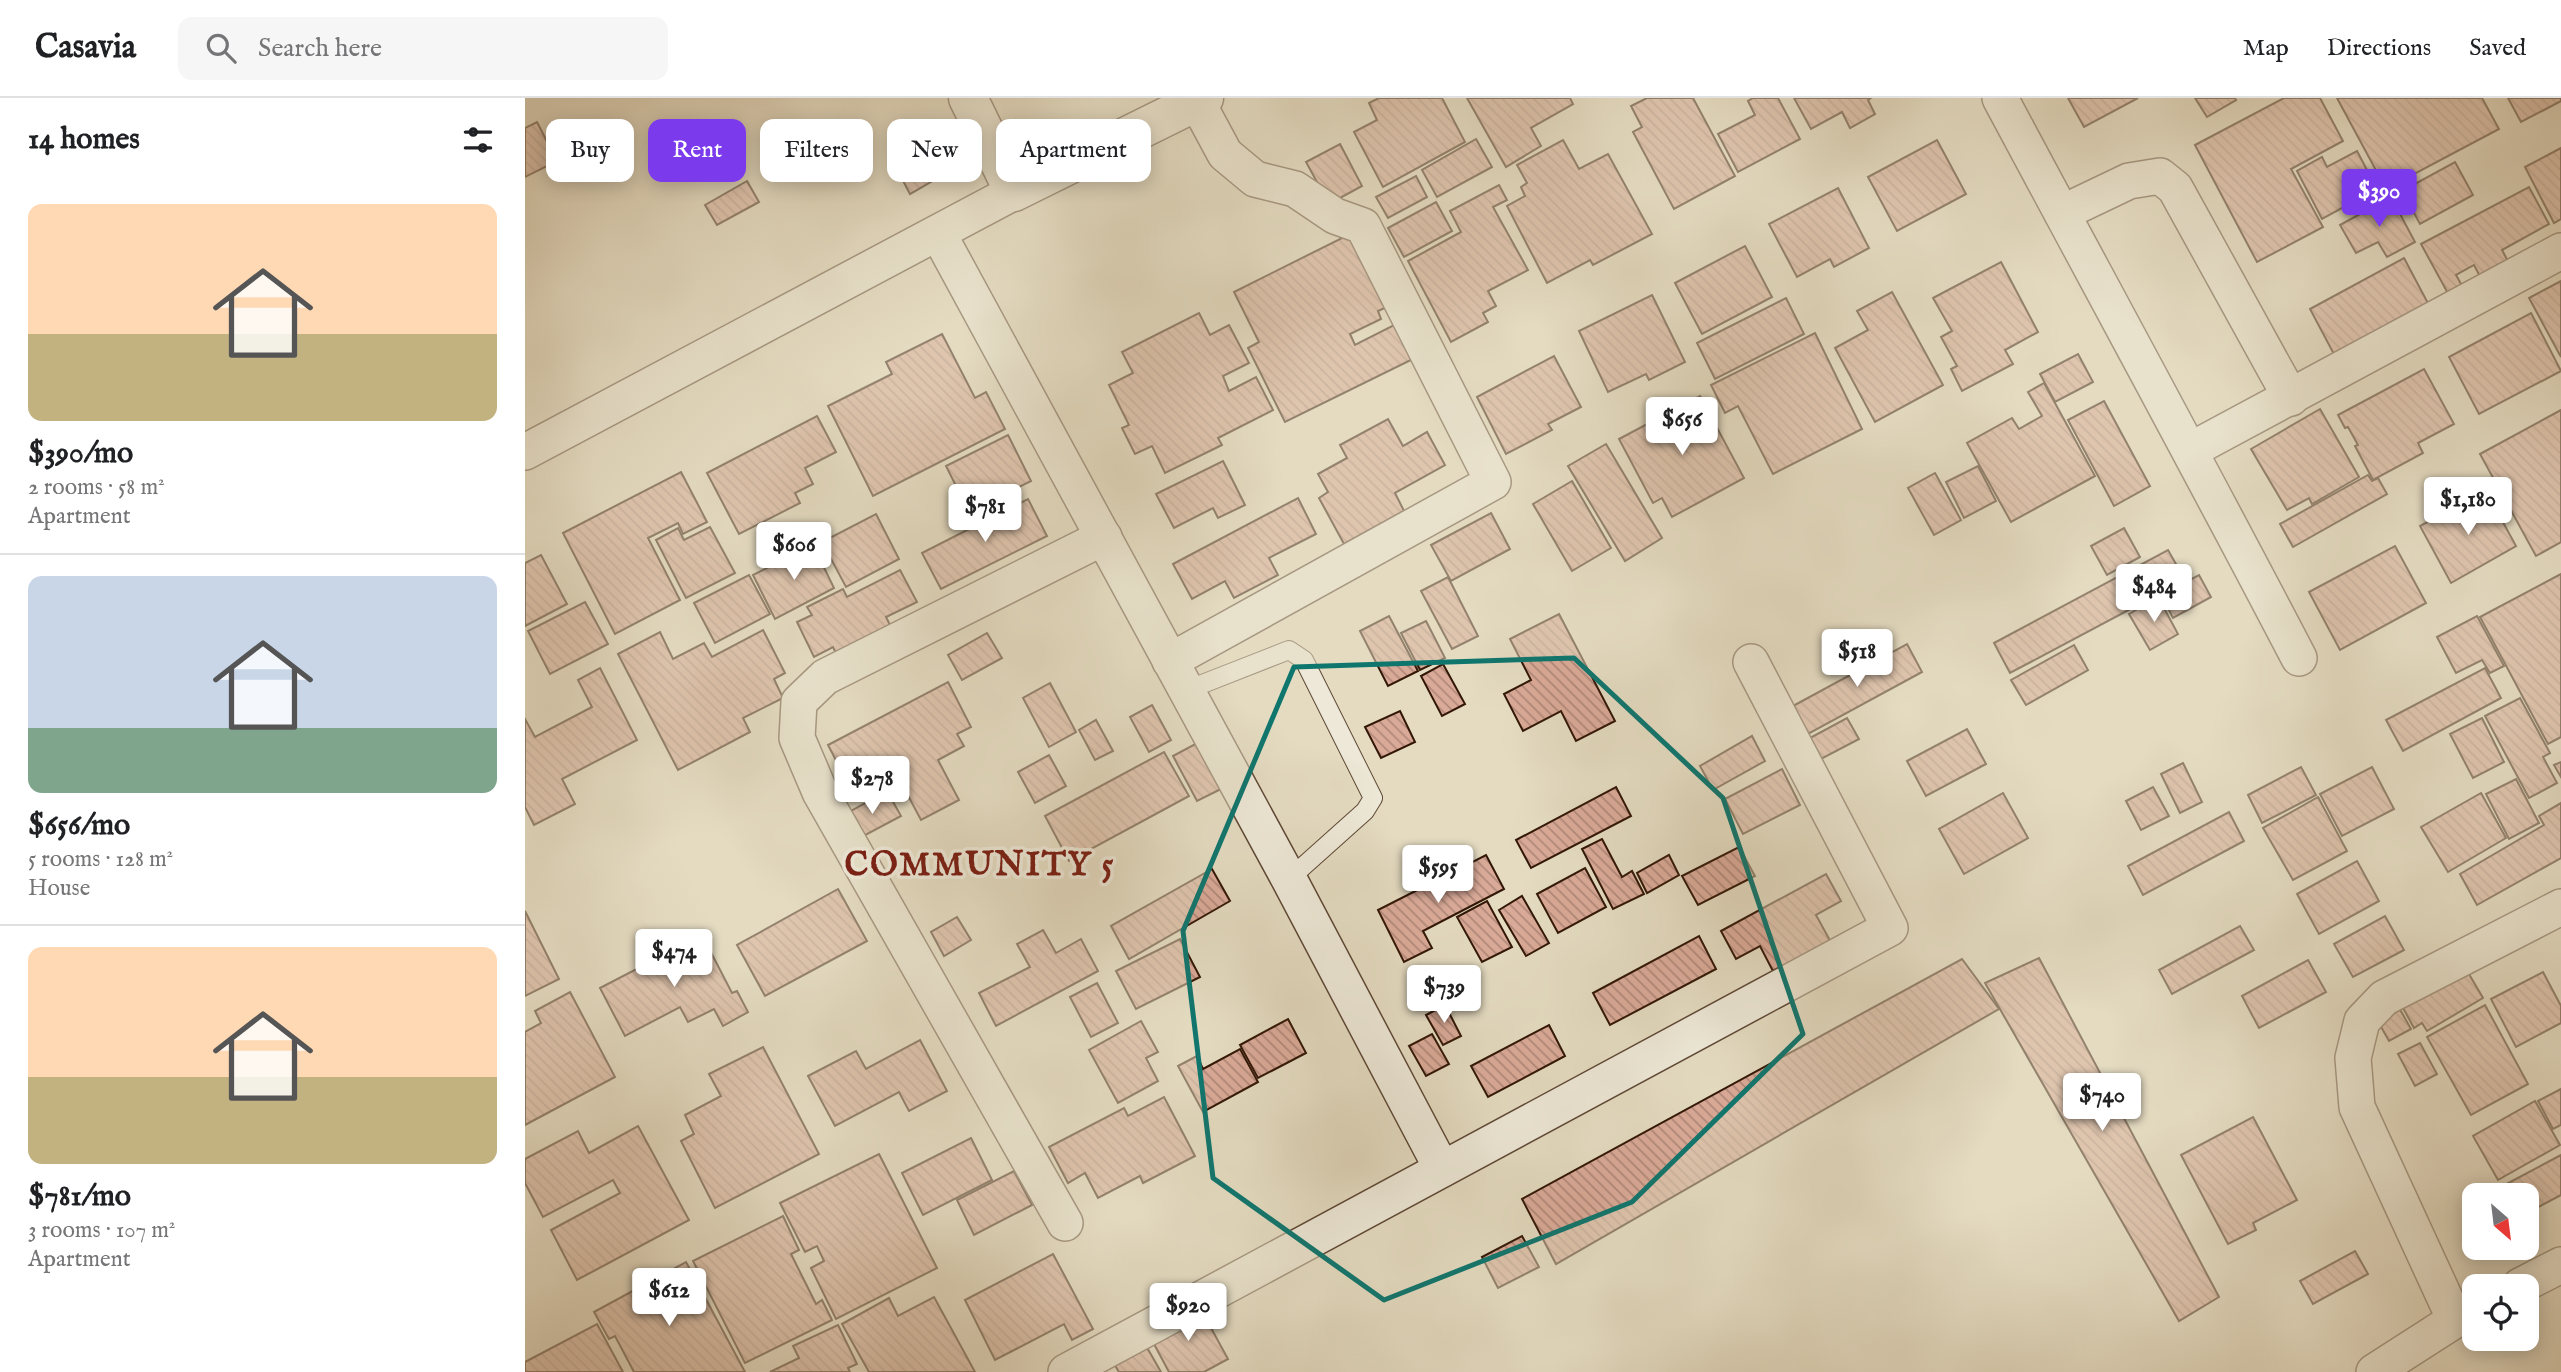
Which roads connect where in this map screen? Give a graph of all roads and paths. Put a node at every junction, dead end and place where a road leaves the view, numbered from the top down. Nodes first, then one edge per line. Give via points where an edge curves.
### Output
1 (968, 98) edge
2 (2000, 98) edge
3 (1200, 100) edge
4 (1014, 192) junction
5 (2062, 213) junction
6 (938, 233) junction
7 (2561, 251) edge
8 (2291, 398) junction
9 (2191, 450) junction
10 (525, 452) edge
11 (1104, 537) junction
12 (2299, 658) dead end
13 (1751, 662) dead end
14 (1178, 675) junction
15 (1289, 879) junction
16 (2561, 907) edge
17 (1442, 1169) junction
18 (1065, 1223) dead end
19 (2561, 1265) edge
20 (2539, 1276) edge
21 (2462, 1309) edge
22 (2462, 1317) edge
23 (1066, 1372) edge
24 (2374, 1372) edge

1 - 4 street
2 - 5 street
3 - 4 street
3 - 14 street via 1225,154 1255,179 1295,189 1335,216 1363,226 1493,482
4 - 6 street
5 - 8 street via 2129,181 2160,176 2175,188
5 - 9 street
6 - 10 street
6 - 11 street
7 - 8 street
8 - 9 street
9 - 12 street
11 - 14 street
11 - 18 street via 825,677 799,702 797,738 820,792
13 - 17 street via 1890,928
14 - 15 street
14 - 15 lane via 1289,650 1304,660 1373,798 1366,811
15 - 17 street
16 - 21 street via 2384,998 2362,1021 2353,1058 2357,1107
17 - 23 street
19 - 20 street
22 - 24 street

